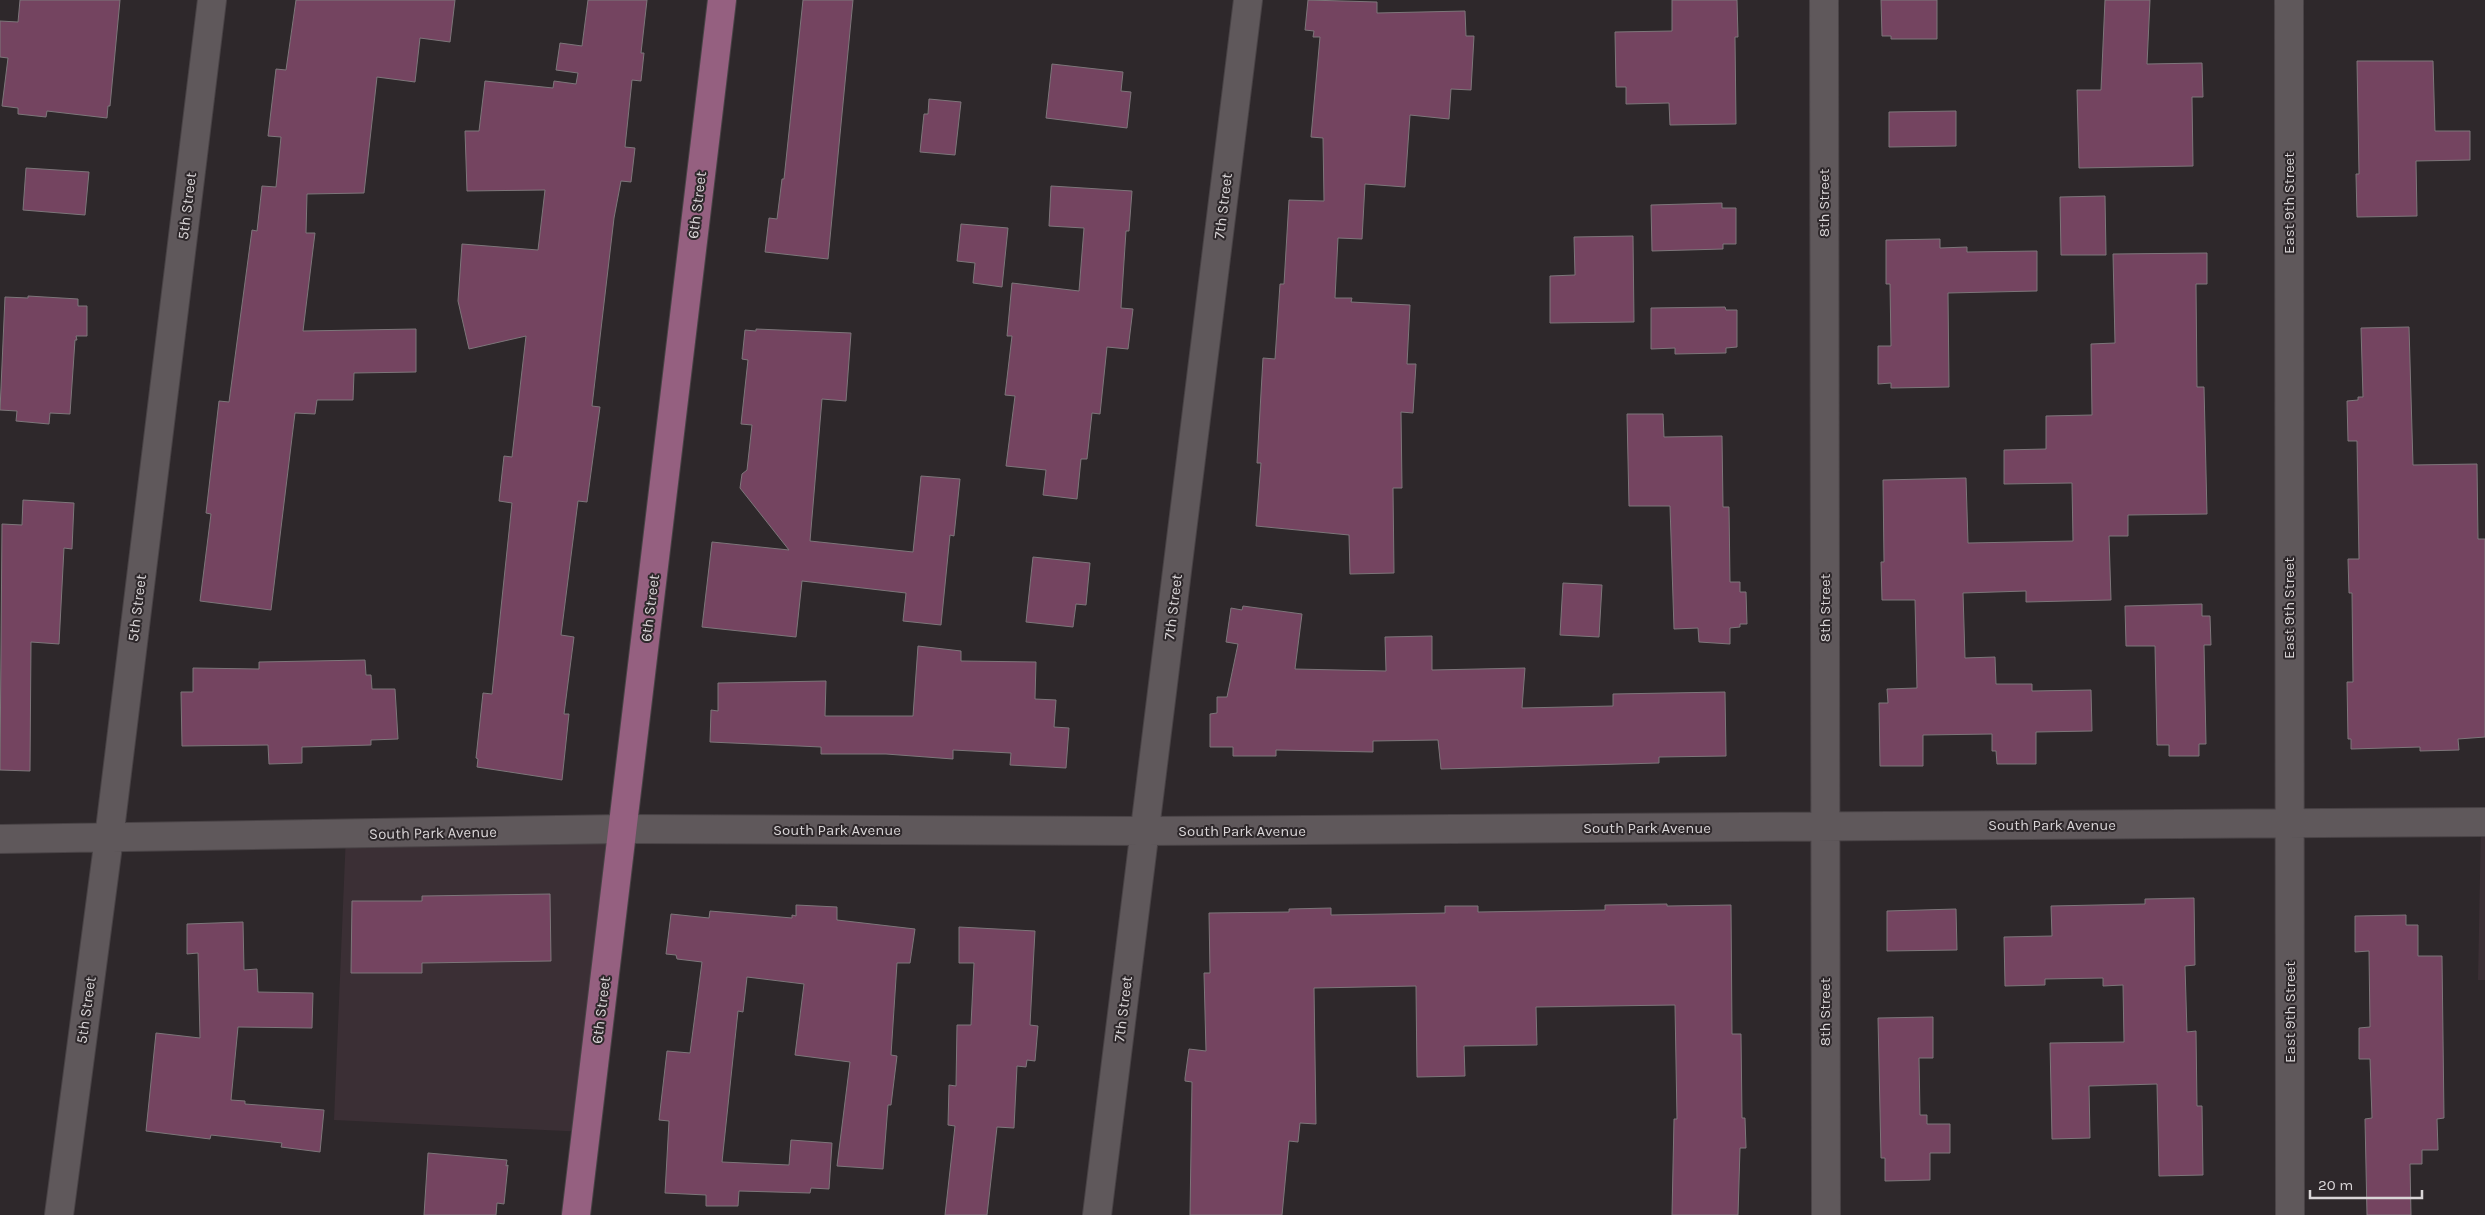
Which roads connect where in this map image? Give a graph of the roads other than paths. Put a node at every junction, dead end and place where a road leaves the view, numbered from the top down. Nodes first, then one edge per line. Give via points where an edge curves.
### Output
1 (212, 0) edge
2 (722, 0) edge
3 (1248, 0) edge
4 (1824, 0) edge
5 (2289, 0) edge
6 (2485, 822) edge
7 (2290, 824) junction
8 (1825, 827) junction
9 (623, 829) junction
10 (1145, 831) junction
11 (109, 838) junction
12 (0, 839) edge
13 (59, 1215) edge
14 (576, 1215) edge
15 (1097, 1215) edge
16 (1826, 1215) edge
17 (2290, 1215) edge

1 - 11 street, 5th Street
2 - 9 main road, 6th Street
3 - 10 street, 7th Street
4 - 8 street, 8th Street
5 - 7 street, East 9th Street
6 - 7 street, South Park Avenue
7 - 8 street, South Park Avenue
7 - 17 street, East 9th Street
8 - 10 street, South Park Avenue
8 - 16 street, 8th Street
9 - 10 street, South Park Avenue
9 - 11 street, South Park Avenue
9 - 14 main road, 6th Street
10 - 15 street, 7th Street
11 - 12 street, South Park Avenue
11 - 13 street, 5th Street

